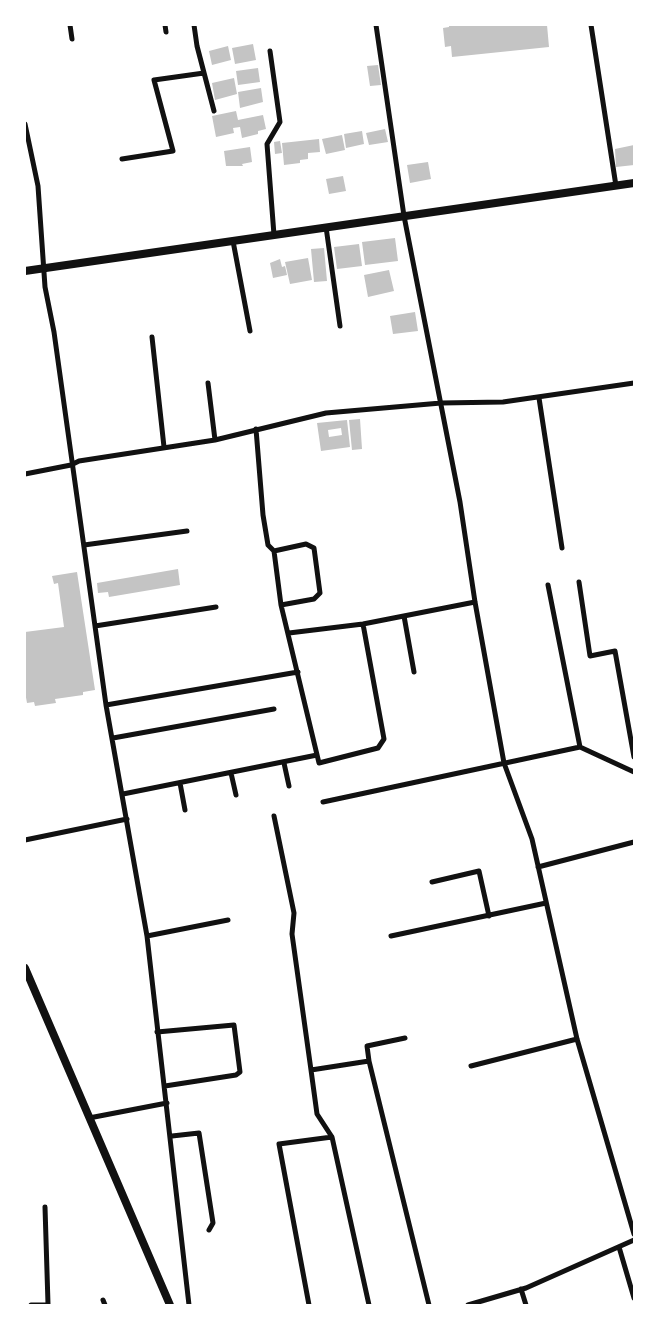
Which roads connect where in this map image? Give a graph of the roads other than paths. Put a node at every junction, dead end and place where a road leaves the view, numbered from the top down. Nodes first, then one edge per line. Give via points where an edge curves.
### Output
1 (70, 25) edge
2 (165, 25) edge
3 (194, 25) edge
4 (376, 25) edge
5 (591, 25) edge
6 (166, 32) dead end
7 (72, 39) dead end
8 (270, 51) dead end
9 (204, 73) junction
10 (214, 111) dead end
11 (25, 124) edge
12 (122, 159) dead end
13 (634, 183) edge
14 (616, 186) junction
15 (404, 216) junction
16 (326, 227) junction
17 (274, 235) junction
18 (233, 241) junction
19 (43, 268) junction
20 (25, 271) edge
21 (340, 326) dead end
22 (250, 331) dead end
23 (152, 337) dead end
24 (208, 383) dead end
25 (634, 383) edge
26 (539, 398) junction
27 (441, 403) junction
28 (256, 430) junction
29 (215, 440) junction
30 (164, 447) junction
31 (71, 466) junction
32 (25, 474) edge
33 (187, 531) dead end
34 (84, 545) junction
35 (562, 548) dead end
36 (274, 551) junction
37 (579, 582) dead end
38 (548, 586) dead end
39 (475, 602) junction
40 (282, 605) junction
41 (216, 607) dead end
42 (404, 616) junction
43 (363, 624) junction
44 (95, 626) junction
45 (289, 633) junction
46 (298, 672) junction
47 (414, 672) dead end
48 (106, 705) junction
49 (274, 709) dead end
50 (113, 738) junction
51 (580, 747) junction
52 (317, 755) junction
53 (634, 757) edge
54 (284, 763) junction
55 (504, 763) junction
56 (634, 772) edge
57 (231, 773) junction
58 (180, 783) junction
59 (289, 786) dead end
60 (123, 794) junction
61 (236, 795) dead end
62 (323, 802) dead end
63 (185, 810) dead end
64 (274, 816) dead end
65 (127, 818) junction
66 (25, 840) edge
67 (634, 842) edge
68 (538, 867) junction
69 (432, 882) dead end
70 (546, 903) junction
71 (488, 916) junction
72 (228, 920) dead end
73 (147, 936) junction
74 (391, 936) dead end
75 (25, 968) edge
76 (157, 1032) junction
77 (405, 1038) dead end
78 (578, 1039) junction
79 (369, 1061) junction
80 (471, 1066) dead end
81 (311, 1070) junction
82 (165, 1086) junction
83 (167, 1103) junction
84 (88, 1118) junction
85 (172, 1136) junction
86 (332, 1137) junction
87 (45, 1207) dead end
88 (209, 1230) dead end
89 (634, 1234) edge
90 (634, 1240) edge
91 (619, 1247) junction
92 (521, 1289) junction
93 (634, 1298) edge
94 (31, 1305) edge
95 (48, 1305) edge
96 (170, 1305) edge
97 (189, 1305) edge
98 (310, 1305) edge
99 (369, 1305) edge
100 (429, 1305) edge
101 (468, 1305) edge
102 (526, 1305) edge

1 - 7 street
2 - 6 street
3 - 9 street
4 - 15 street
5 - 14 street
8 - 17 street via 280,122 267,144
9 - 10 street
9 - 12 street via 154,80 173,151
11 - 19 street via 38,186
13 - 14 street
14 - 15 street
15 - 16 street
15 - 27 street
16 - 17 street
16 - 21 street
17 - 18 street
18 - 19 street
18 - 22 street
19 - 20 street
19 - 31 street
23 - 30 street
24 - 29 street
25 - 26 street
26 - 27 street
26 - 35 street
27 - 28 street via 326,414
27 - 39 street
28 - 29 street
28 - 36 street via 263,515 268,545
29 - 30 street
30 - 31 street via 79,461
31 - 32 street
31 - 34 street
33 - 34 street
34 - 44 street
36 - 40 street
36 - 40 street via 306,544 314,548 320,593 314,599
37 - 53 street via 590,656 615,651
38 - 51 street
39 - 42 street
39 - 55 street
40 - 45 street
41 - 44 street
42 - 43 street
42 - 47 street
43 - 45 street
43 - 52 street via 384,739 378,748 345,757 319,763
44 - 48 street
45 - 46 street
46 - 48 street
46 - 52 street
48 - 50 street
49 - 50 street
50 - 60 street
51 - 55 street
51 - 56 street
52 - 54 street
54 - 57 street
54 - 59 street
55 - 62 street
55 - 68 street via 532,839
57 - 58 street
57 - 61 street
58 - 60 street
58 - 63 street
60 - 65 street
64 - 81 street via 294,913 292,934
65 - 66 street
65 - 73 street
67 - 68 street
68 - 70 street
69 - 71 street via 479,871
70 - 71 street
70 - 78 street
71 - 74 street
72 - 73 street
73 - 76 street
75 - 84 street
76 - 82 street
76 - 82 street via 234,1025 240,1072
77 - 79 street via 367,1046
78 - 80 street
78 - 89 street
79 - 81 street
79 - 100 street
81 - 86 street via 317,1114
82 - 83 street
83 - 84 street
83 - 85 street
84 - 96 street
85 - 88 street via 199,1133 213,1223
85 - 97 street
86 - 98 street via 279,1144
86 - 99 street
87 - 95 street
90 - 91 street
91 - 92 street
91 - 93 street
92 - 101 street
92 - 102 street
94 - 95 street

